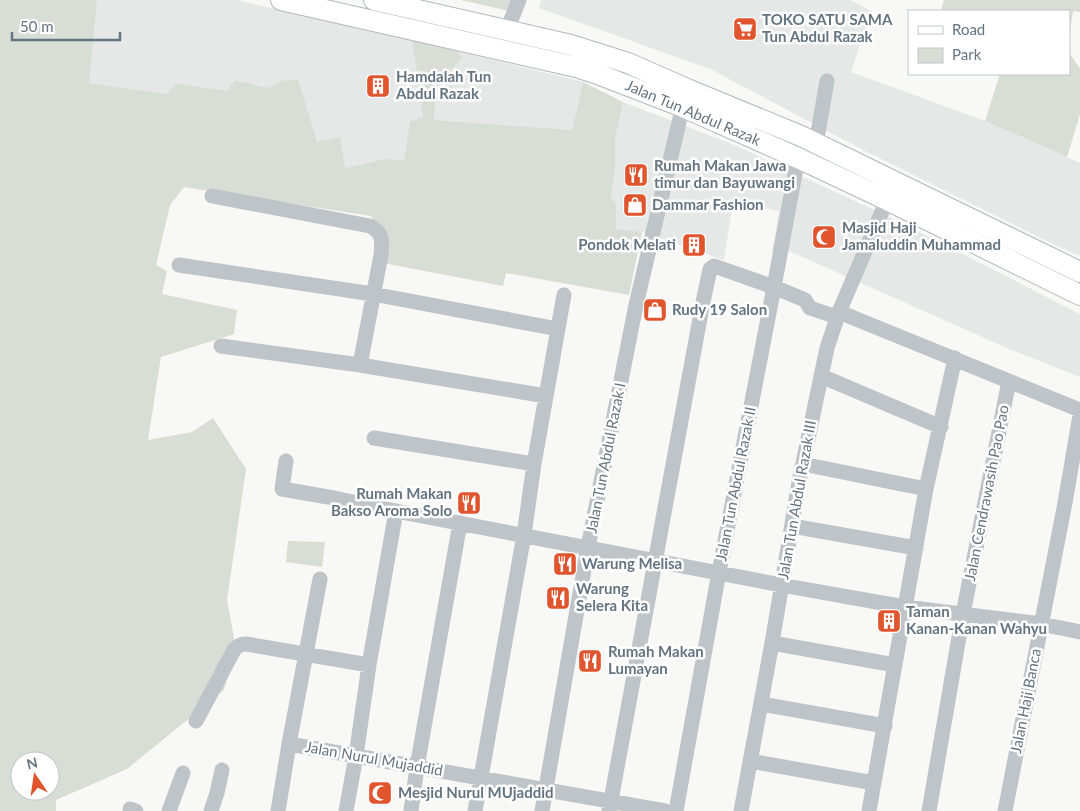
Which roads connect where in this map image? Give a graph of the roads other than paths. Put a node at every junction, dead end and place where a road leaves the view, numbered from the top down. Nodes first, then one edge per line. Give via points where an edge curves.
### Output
1 (281, 0) edge
2 (374, 0) edge
3 (519, 0) edge
4 (507, 30) junction
5 (826, 81) dead end
6 (685, 98) junction
7 (816, 144) junction
8 (798, 158) junction
9 (212, 196) dead end
10 (887, 200) junction
11 (179, 265) dead end
12 (1080, 272) edge
13 (774, 287) junction
14 (373, 294) junction
15 (564, 295) dead end
16 (1080, 295) edge
17 (838, 314) junction
18 (558, 329) junction
19 (221, 346) dead end
20 (955, 358) junction
21 (360, 365) junction
22 (821, 376) junction
23 (1009, 381) junction
24 (546, 396) junction
25 (1080, 410) edge
26 (1080, 415) edge
27 (941, 427) junction
28 (374, 438) dead end
29 (1078, 444) edge
30 (286, 461) dead end
31 (534, 464) junction
32 (803, 464) junction
33 (926, 489) junction
34 (1065, 504) junction
35 (1080, 508) edge
36 (396, 511) junction
37 (460, 523) junction
38 (792, 526) junction
39 (524, 535) junction
40 (588, 547) junction
41 (916, 548) junction
42 (656, 561) junction
43 (719, 572) junction
44 (320, 579) dead end
45 (781, 585) junction
46 (905, 607) junction
47 (963, 614) junction
48 (1041, 624) junction
49 (1080, 632) edge
50 (772, 643) junction
51 (306, 654) junction
52 (369, 665) junction
53 (895, 665) junction
54 (761, 704) junction
55 (196, 721) dead end
56 (885, 726) junction
57 (289, 744) junction
58 (356, 756) junction
59 (750, 761) junction
60 (417, 767) junction
61 (222, 770) dead end
62 (182, 773) dead end
63 (481, 778) junction
64 (874, 783) junction
65 (547, 790) junction
66 (610, 806) edge
67 (169, 811) edge
68 (211, 811) edge
69 (278, 811) edge
70 (346, 811) edge
71 (411, 811) edge
72 (475, 811) edge
73 (542, 811) edge
74 (665, 811) edge
75 (676, 811) edge
76 (740, 811) edge
77 (869, 811) edge
78 (929, 811) edge
79 (1005, 811) edge

1 - 6 main road, Jalan Tun Abdul Razak via 576,68
2 - 4 main road, Jalan Tun Abdul Razak
3 - 4 street
4 - 6 main road, Jalan Tun Abdul Razak via 571,44 628,63
5 - 7 street
6 - 7 main road, Jalan Tun Abdul Razak via 801,136
6 - 8 main road, Jalan Tun Abdul Razak
6 - 40 street, Jalan Tun Abdul Razak I via 636,305
7 - 12 main road, Jalan Tun Abdul Razak
8 - 10 main road, Jalan Tun Abdul Razak
8 - 13 street, Jalan Tun Abdul Razak II
9 - 14 street via 376,229 382,240
10 - 16 main road, Jalan Tun Abdul Razak
10 - 17 street, Jalan Tun Abdul Razak III
11 - 14 street
13 - 17 street via 805,300 810,308
13 - 42 street via 717,267 710,269
13 - 43 street, Jalan Tun Abdul Razak II
14 - 18 street
14 - 21 street
15 - 18 street
17 - 20 street
17 - 22 street, Jalan Tun Abdul Razak III
18 - 24 street
19 - 21 street
20 - 23 street
20 - 27 street
21 - 24 street
22 - 27 street
22 - 32 street, Jalan Tun Abdul Razak III
23 - 25 street
23 - 47 street, Jalan Cendrawasih Pao Pao
24 - 31 street
26 - 29 street, Jalan Haji Banca
27 - 33 street
28 - 31 street
29 - 34 street, Jalan Haji Banca
30 - 36 street via 282,489
31 - 39 street
32 - 33 street
32 - 38 street, Jalan Tun Abdul Razak III
33 - 41 street
34 - 35 street
34 - 48 street, Jalan Haji Banca
36 - 37 street
36 - 52 street
37 - 39 street
37 - 60 street
38 - 41 street
38 - 45 street, Jalan Tun Abdul Razak III
39 - 40 street
39 - 63 street
40 - 42 street
40 - 65 street, Jalan Tun Abdul Razak I
41 - 46 street
42 - 43 street
42 - 66 street
43 - 45 street
43 - 75 street, Jalan Tun Abdul Razak II
44 - 51 street
45 - 46 street
45 - 50 street, Jalan Tun Abdul Razak III
46 - 47 street
46 - 53 street
47 - 48 street
47 - 78 street, Jalan Cendrawasih Pao Pao
48 - 49 street
48 - 79 street, Jalan Haji Banca
50 - 53 street
50 - 54 street, Jalan Tun Abdul Razak III
51 - 52 street
51 - 55 street via 246,644 237,646
51 - 57 street
52 - 58 street
53 - 56 street
54 - 56 street
54 - 59 street, Jalan Tun Abdul Razak III
56 - 64 street
57 - 58 street, Jalan Nurul Mujaddid
57 - 69 street
58 - 60 street, Jalan Nurul Mujaddid
58 - 70 street
59 - 64 street
59 - 76 street, Jalan Tun Abdul Razak III
60 - 63 street, Jalan Nurul Mujaddid
60 - 71 street
61 - 68 street
62 - 67 street
63 - 65 street, Jalan Nurul Mujaddid
63 - 72 street
64 - 77 street
65 - 66 street, Jalan Nurul Mujaddid
65 - 73 street, Jalan Tun Abdul Razak I
66 - 74 street, Jalan Nurul Mujaddid

